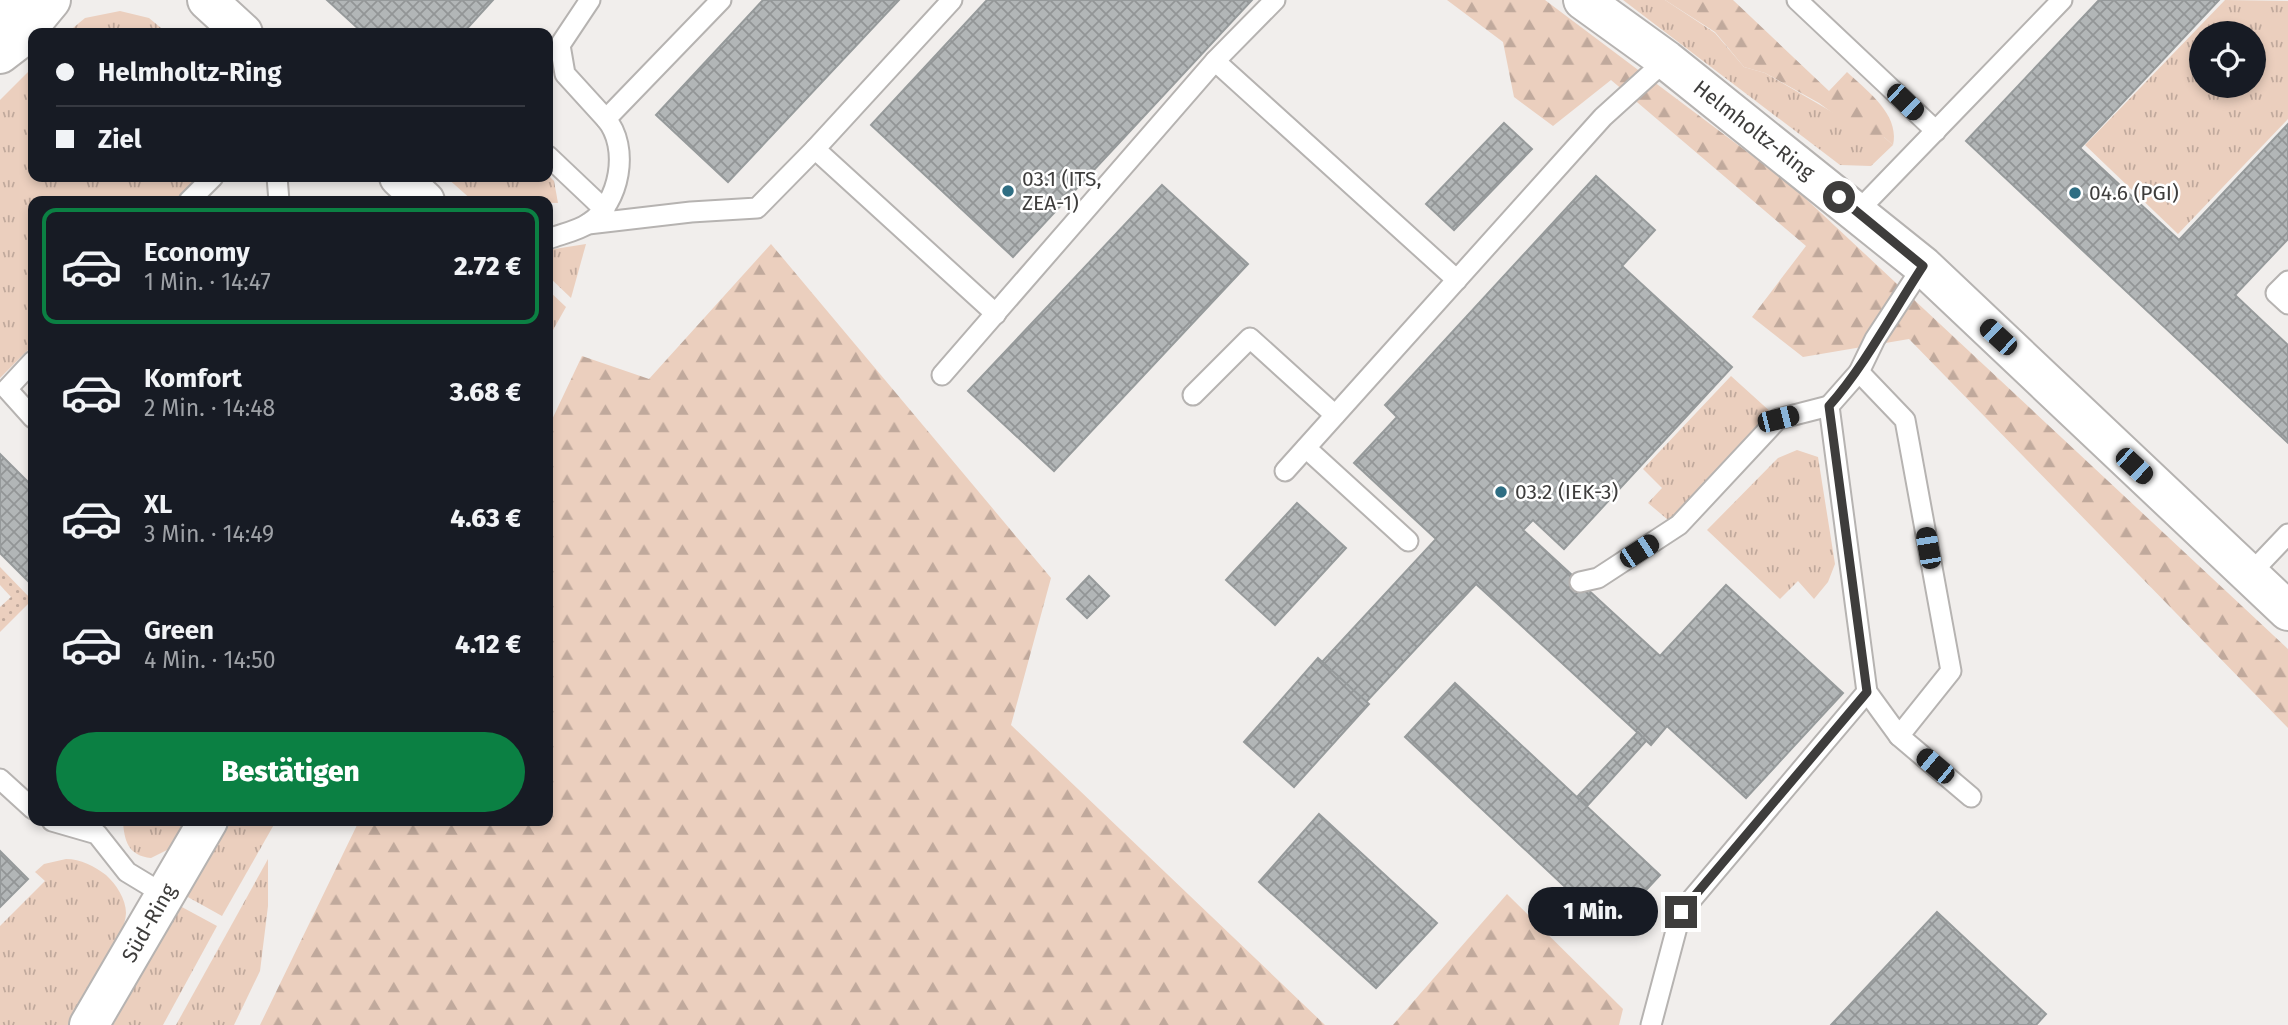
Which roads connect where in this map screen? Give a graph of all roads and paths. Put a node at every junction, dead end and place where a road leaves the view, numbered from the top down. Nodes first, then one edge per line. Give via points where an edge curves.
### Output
1 (19, 0) edge
2 (51, 0) edge
3 (207, 0) edge
4 (590, 0) edge
5 (721, 0) edge
6 (952, 0) edge
7 (1275, 0) edge
8 (1583, 0) edge
9 (2062, 0) edge
10 (1810, 4) edge
11 (0, 12) edge
12 (238, 28) edge
13 (0, 54) edge
14 (1666, 60) junction
15 (1215, 61) junction
16 (606, 119) junction
17 (1936, 131) junction
18 (815, 149) junction
19 (553, 161) edge
20 (208, 182) edge
21 (404, 182) edge
22 (194, 196) edge
23 (420, 196) edge
24 (604, 209) junction
25 (1857, 212) junction
26 (588, 224) junction
27 (553, 237) edge
28 (1923, 266) junction
29 (1457, 280) junction
30 (2288, 281) edge
31 (2288, 304) edge
32 (996, 314) junction
33 (28, 366) edge
34 (1859, 372) junction
35 (942, 375) dead end
36 (1193, 395) dead end
37 (1829, 406) junction
38 (28, 413) edge
39 (1335, 415) junction
40 (1306, 448) junction
41 (1285, 471) dead end
42 (2288, 534) edge
43 (1408, 541) dead end
44 (2249, 575) junction
45 (1580, 582) dead end
46 (2288, 611) edge
47 (1867, 692) junction
48 (1899, 736) junction
49 (0, 779) edge
50 (1971, 797) dead end
51 (28, 804) edge
52 (69, 826) edge
53 (205, 826) edge
54 (165, 895) junction
55 (89, 1025) edge
56 (1651, 1025) edge

1 - 11 street
2 - 13 street
3 - 12 street
4 - 16 lane via 560,45 565,74
5 - 16 lane
6 - 18 lane
7 - 15 lane
8 - 14 street, Helmholtz-Ring
9 - 17 lane
10 - 17 lane
14 - 25 street, Helmholtz-Ring
14 - 29 lane via 1603,117
15 - 29 lane
15 - 32 lane
16 - 24 lane via 619,146 618,174
17 - 25 lane
18 - 26 lane via 757,208
18 - 32 lane
19 - 24 lane
20 - 22 lane
21 - 23 street
24 - 26 lane
25 - 28 street, Helmholtz-Ring
26 - 27 lane
28 - 34 lane
28 - 44 street, Helmholtz-Ring
29 - 39 lane
30 - 31 lane via 2276,293
32 - 35 lane
33 - 38 lane via 6,389
34 - 37 lane
34 - 48 lane via 1905,419 1951,671
36 - 39 lane via 1250,338
37 - 45 lane via 1778,419 1679,525 1598,578
37 - 47 lane
39 - 40 lane
40 - 41 lane
40 - 43 lane
42 - 44 lane
44 - 46 street, Helmholtz-Ring
47 - 48 lane
47 - 56 lane via 1681,912
48 - 50 lane
49 - 51 lane
52 - 54 lane via 97,834 127,872
53 - 54 street, Süd-Ring
54 - 55 street, Süd-Ring

